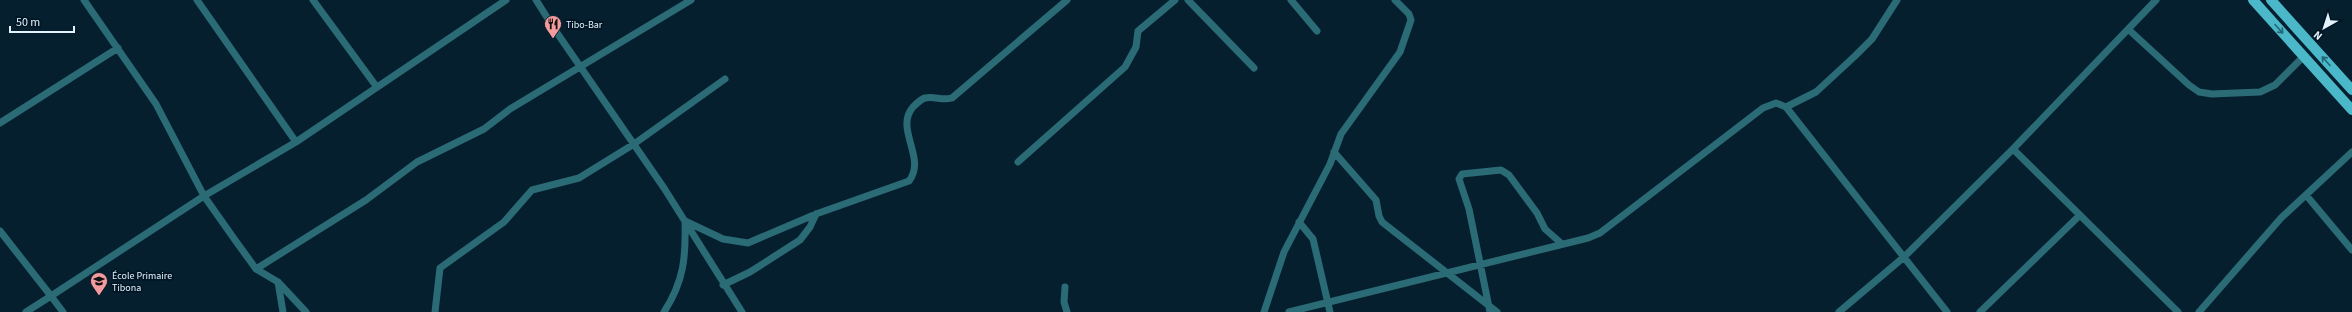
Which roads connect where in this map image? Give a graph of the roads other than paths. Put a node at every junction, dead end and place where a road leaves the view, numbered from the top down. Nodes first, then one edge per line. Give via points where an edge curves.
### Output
1 (84, 0) edge
2 (197, 0) edge
3 (313, 0) edge
4 (506, 0) edge
5 (536, 0) edge
6 (691, 0) edge
7 (1067, 0) edge
8 (1174, 0) edge
9 (1188, 0) edge
10 (1291, 0) edge
11 (1395, 0) edge
12 (1897, 0) edge
13 (2156, 0) edge
14 (2253, 0) edge
15 (2271, 0) edge
16 (2128, 29) junction
17 (1317, 31) dead end
18 (118, 48) junction
19 (2304, 56) junction
20 (581, 67) junction
21 (1254, 68) dead end
22 (725, 79) dead end
23 (376, 86) junction
24 (2352, 90) edge
25 (1786, 108) junction
26 (2352, 110) edge
27 (0, 123) edge
28 (296, 142) junction
29 (634, 144) junction
30 (2013, 148) junction
31 (1334, 152) junction
32 (2352, 152) edge
33 (1018, 162) dead end
34 (2306, 195) junction
35 (204, 196) junction
36 (816, 214) junction
37 (2080, 215) junction
38 (685, 222) junction
39 (1299, 222) junction
40 (0, 231) edge
41 (1562, 244) junction
42 (2352, 250) edge
43 (1904, 257) junction
44 (1480, 266) junction
45 (256, 268) junction
46 (1448, 273) junction
47 (278, 282) junction
48 (723, 285) junction
49 (1065, 287) dead end
50 (51, 296) junction
51 (1328, 302) junction
52 (1490, 308) edge
53 (26, 312) edge
54 (63, 312) edge
55 (283, 312) edge
56 (306, 312) edge
57 (435, 312) edge
58 (664, 312) edge
59 (742, 312) edge
60 (1067, 312) edge
61 (1264, 312) edge
62 (1289, 312) edge
63 (1330, 312) edge
64 (1497, 312) edge
65 (1839, 312) edge
66 (1947, 312) edge
67 (1980, 312) edge
68 (2178, 312) edge
69 (2199, 312) edge

1 - 18 street
2 - 28 street
3 - 23 street
4 - 23 street
5 - 20 street
6 - 20 street
7 - 36 street via 952,98 924,98 915,104 905,123 914,164 908,181
8 - 33 street via 1138,31 1132,58 1118,75 1099,88
9 - 21 street
10 - 17 street
11 - 31 street via 1409,14 1411,20 1402,46 1393,63 1341,134
12 - 25 street via 1872,39 1855,56 1816,92
13 - 16 street
14 -> 19 main road
24 -> 15 main road
16 - 19 street via 2189,85 2199,92 2212,94 2260,92 2275,85
16 - 30 street
18 - 27 street
18 - 35 street via 156,104
19 - 26 main road
20 - 29 street
20 - 45 street via 510,109 484,129 417,162 366,200
22 - 29 street
23 - 28 street
25 - 41 street via 1776,103 1763,108 1600,233
25 - 43 street
28 - 35 street
29 - 38 street
29 - 57 street via 579,178 532,190 504,222 443,264 438,275
30 - 37 street
30 - 43 street
31 - 39 street
31 - 46 street via 1376,200 1382,222
32 - 34 street
34 - 42 street
34 - 69 street via 2281,218
35 - 45 street
35 - 50 street
36 - 38 street via 748,243 724,239
36 - 48 street via 800,240 750,272
37 - 67 street
37 - 68 street
38 - 48 street
38 - 58 street via 683,272 673,298
39 - 51 street via 1314,239
39 - 61 street via 1275,273
40 - 50 street
41 - 44 street
41 - 44 street via 1545,229 1537,213 1509,175 1501,170 1462,174 1459,179 1469,209
43 - 65 street
43 - 66 street
44 - 46 street
44 - 52 street
45 - 47 street
46 - 51 street
46 - 52 street
47 - 55 street
47 - 56 street
48 - 59 street
49 - 60 street via 1064,302
50 - 53 street
50 - 54 street
51 - 62 street
51 - 63 street
52 - 64 street

